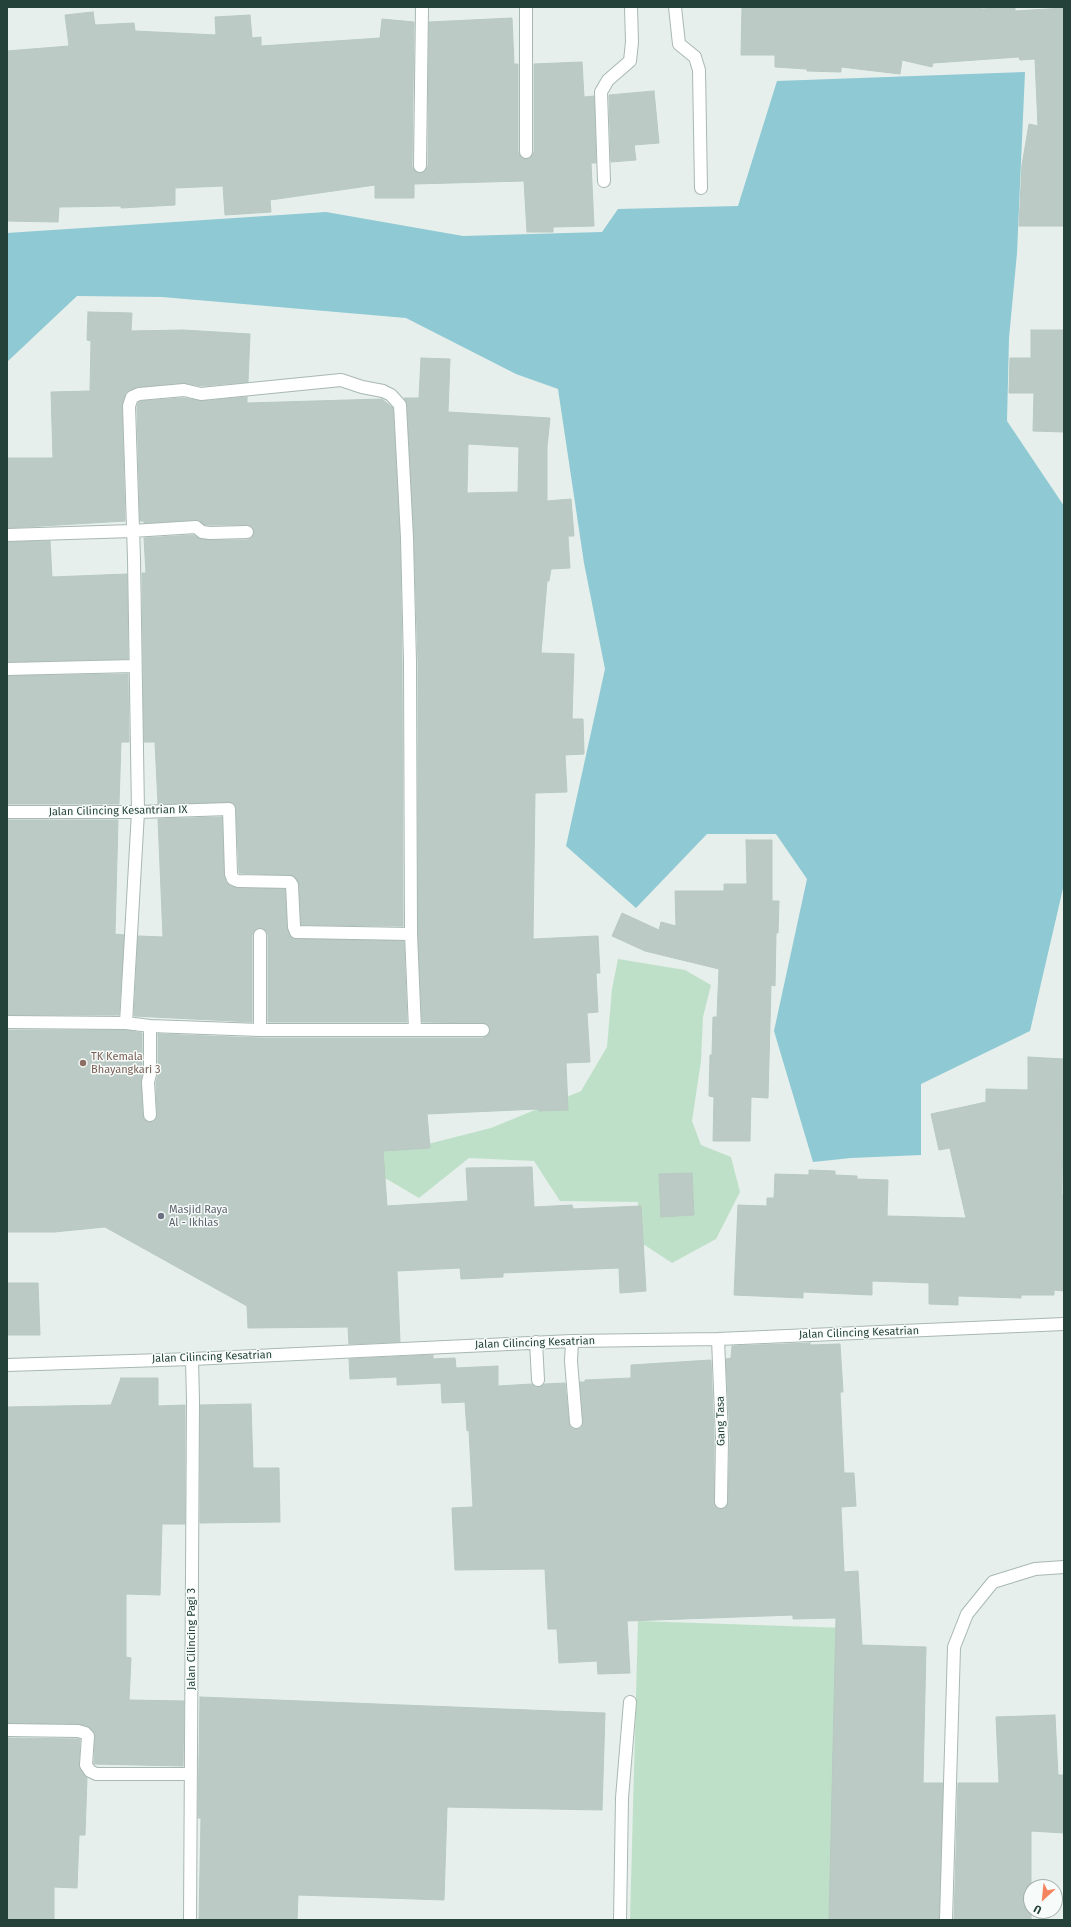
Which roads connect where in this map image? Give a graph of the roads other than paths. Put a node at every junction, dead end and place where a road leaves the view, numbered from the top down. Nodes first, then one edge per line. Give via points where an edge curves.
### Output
1 (422, 7) edge
2 (526, 7) edge
3 (631, 7) edge
4 (675, 7) edge
5 (526, 152) dead end
6 (420, 166) dead end
7 (604, 182) dead end
8 (701, 188) dead end
9 (132, 531) junction
10 (247, 532) dead end
11 (7, 535) edge
12 (134, 666) junction
13 (7, 669) edge
14 (7, 812) edge
15 (138, 812) junction
16 (411, 934) junction
17 (260, 935) dead end
18 (7, 1022) edge
19 (126, 1023) junction
20 (150, 1026) junction
21 (260, 1030) junction
22 (415, 1030) junction
23 (483, 1030) dead end
24 (150, 1115) dead end
25 (1064, 1324) edge
26 (718, 1339) junction
27 (572, 1341) junction
28 (536, 1342) junction
29 (192, 1359) junction
30 (7, 1365) edge
31 (538, 1380) dead end
32 (576, 1422) dead end
33 (721, 1502) dead end
34 (1064, 1567) edge
35 (630, 1702) dead end
36 (7, 1730) edge
37 (191, 1774) junction
38 (190, 1920) edge
39 (620, 1920) edge
40 (946, 1920) edge

1 - 6 street
2 - 5 street
3 - 7 street via 630,61 608,80 601,92
4 - 8 street via 679,44 695,57 699,70
9 - 10 street via 196,527 202,532 210,533
9 - 11 street
9 - 12 street
9 - 16 street via 129,406 132,397 139,394 184,390 201,394 341,380 383,391 400,405 410,646
12 - 13 street
12 - 15 street
14 - 15 street, Jalan Cilincing Kesantrian IX
15 - 16 street, Jalan Cilincing Kesantrian IX via 229,809 233,879 290,882 296,932
15 - 19 street
16 - 22 street
17 - 21 street
18 - 19 street
19 - 20 street
20 - 21 street
20 - 24 street
21 - 22 street
22 - 23 street
25 - 26 street, Jalan Cilincing Kesatrian
26 - 27 street, Jalan Cilincing Kesatrian
26 - 33 street, Gang Tasa via 722,1438
27 - 28 street, Jalan Cilincing Kesatrian
27 - 32 street via 571,1362
28 - 29 street, Jalan Cilincing Kesatrian
28 - 31 street
29 - 30 street, Jalan Cilincing Kesatrian
29 - 37 street, Jalan Cilincing Pagi 3
34 - 40 street via 1035,1569 993,1582 967,1614 954,1647
35 - 39 street via 622,1798
36 - 37 street via 85,1733 88,1736 86,1765 96,1774
37 - 38 street, Jalan Cilincing Pagi 3

